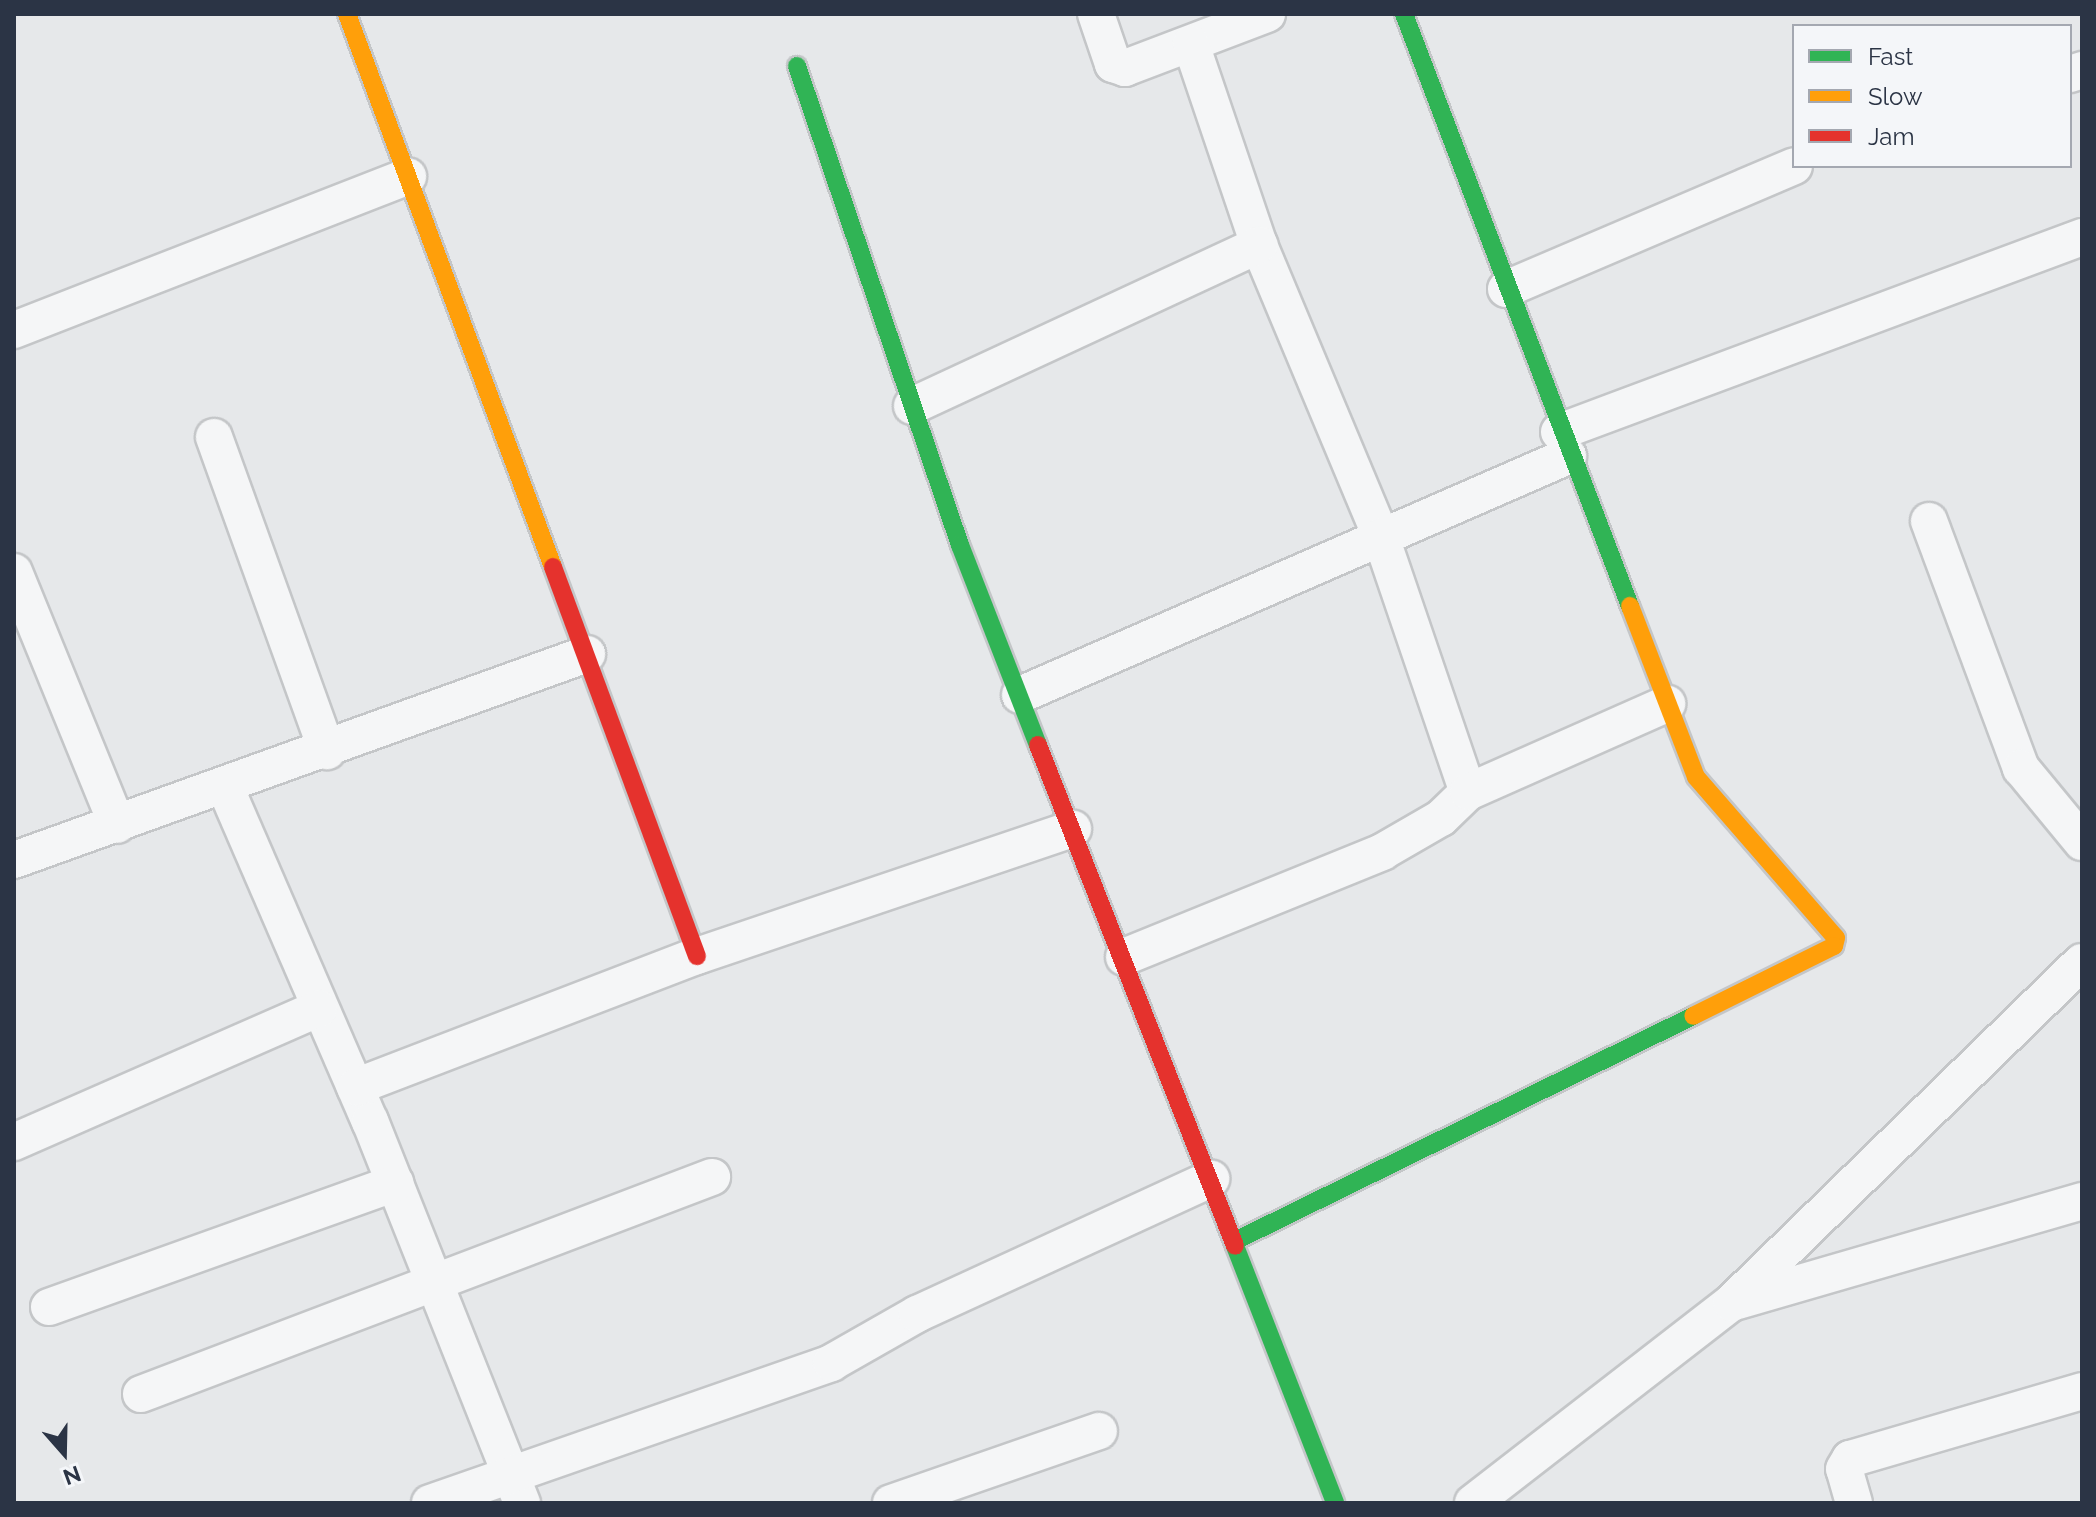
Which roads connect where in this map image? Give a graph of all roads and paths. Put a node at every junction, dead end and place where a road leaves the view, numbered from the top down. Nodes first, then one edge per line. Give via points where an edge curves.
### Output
1 (1096, 14) edge
2 (1267, 14) edge
3 (1404, 14) edge
4 (354, 16) edge
5 (1191, 44) junction
6 (797, 66) dead end
7 (1792, 167) edge
8 (408, 176) junction
9 (2082, 237) edge
10 (1259, 245) junction
11 (1506, 289) junction
12 (14, 330) edge
13 (912, 406) junction
14 (214, 437) dead end
15 (1563, 444) junction
16 (1929, 521) dead end
17 (1381, 537) junction
18 (14, 572) edge
19 (587, 654) junction
20 (1020, 695) junction
21 (1667, 704) junction
22 (327, 751) junction
23 (226, 789) junction
24 (1468, 792) junction
25 (117, 825) junction
26 (1073, 829) junction
27 (2082, 842) edge
28 (14, 860) edge
29 (697, 956) junction
30 (1124, 957) junction
31 (2082, 962) edge
32 (319, 1008) junction
33 (355, 1087) junction
34 (14, 1142) edge
35 (712, 1177) dead end
36 (1211, 1179) junction
37 (395, 1183) junction
38 (2082, 1201) edge
39 (1235, 1241) junction
40 (434, 1282) junction
41 (1731, 1303) junction
42 (49, 1307) dead end
43 (2082, 1391) edge
44 (141, 1394) dead end
45 (1099, 1431) dead end
46 (516, 1488) edge
47 (430, 1503) edge
48 (891, 1503) edge
49 (1335, 1503) edge
50 (1473, 1503) edge
51 (1854, 1503) edge

1 - 5 street via 1113,64 1125,68
2 - 5 street
3 - 11 street
4 - 8 street
5 - 10 street
6 - 13 street
7 - 11 street
8 - 12 street
8 - 19 street
9 - 15 street
10 - 13 street
10 - 17 street
11 - 15 street
13 - 20 street
14 - 22 street
15 - 17 street
15 - 21 street
16 - 27 street via 2021,768
17 - 20 street
17 - 24 street
18 - 25 street
19 - 22 street
19 - 29 street
20 - 26 street
21 - 24 street
21 - 39 street via 1696,777 1834,931 1834,946
22 - 23 street
23 - 25 street
23 - 32 street
24 - 30 street via 1441,818 1382,852
25 - 28 street
26 - 29 street
26 - 30 street
29 - 33 street
30 - 36 street
31 - 41 street
32 - 33 street
32 - 34 street
33 - 37 street
35 - 40 street
36 - 39 street
36 - 46 street via 917,1314 831,1363
37 - 40 street
37 - 42 street
38 - 41 street
39 - 49 street
40 - 44 street
40 - 46 street
41 - 50 street
43 - 51 street via 1850,1459 1844,1469
45 - 48 street
46 - 47 street

